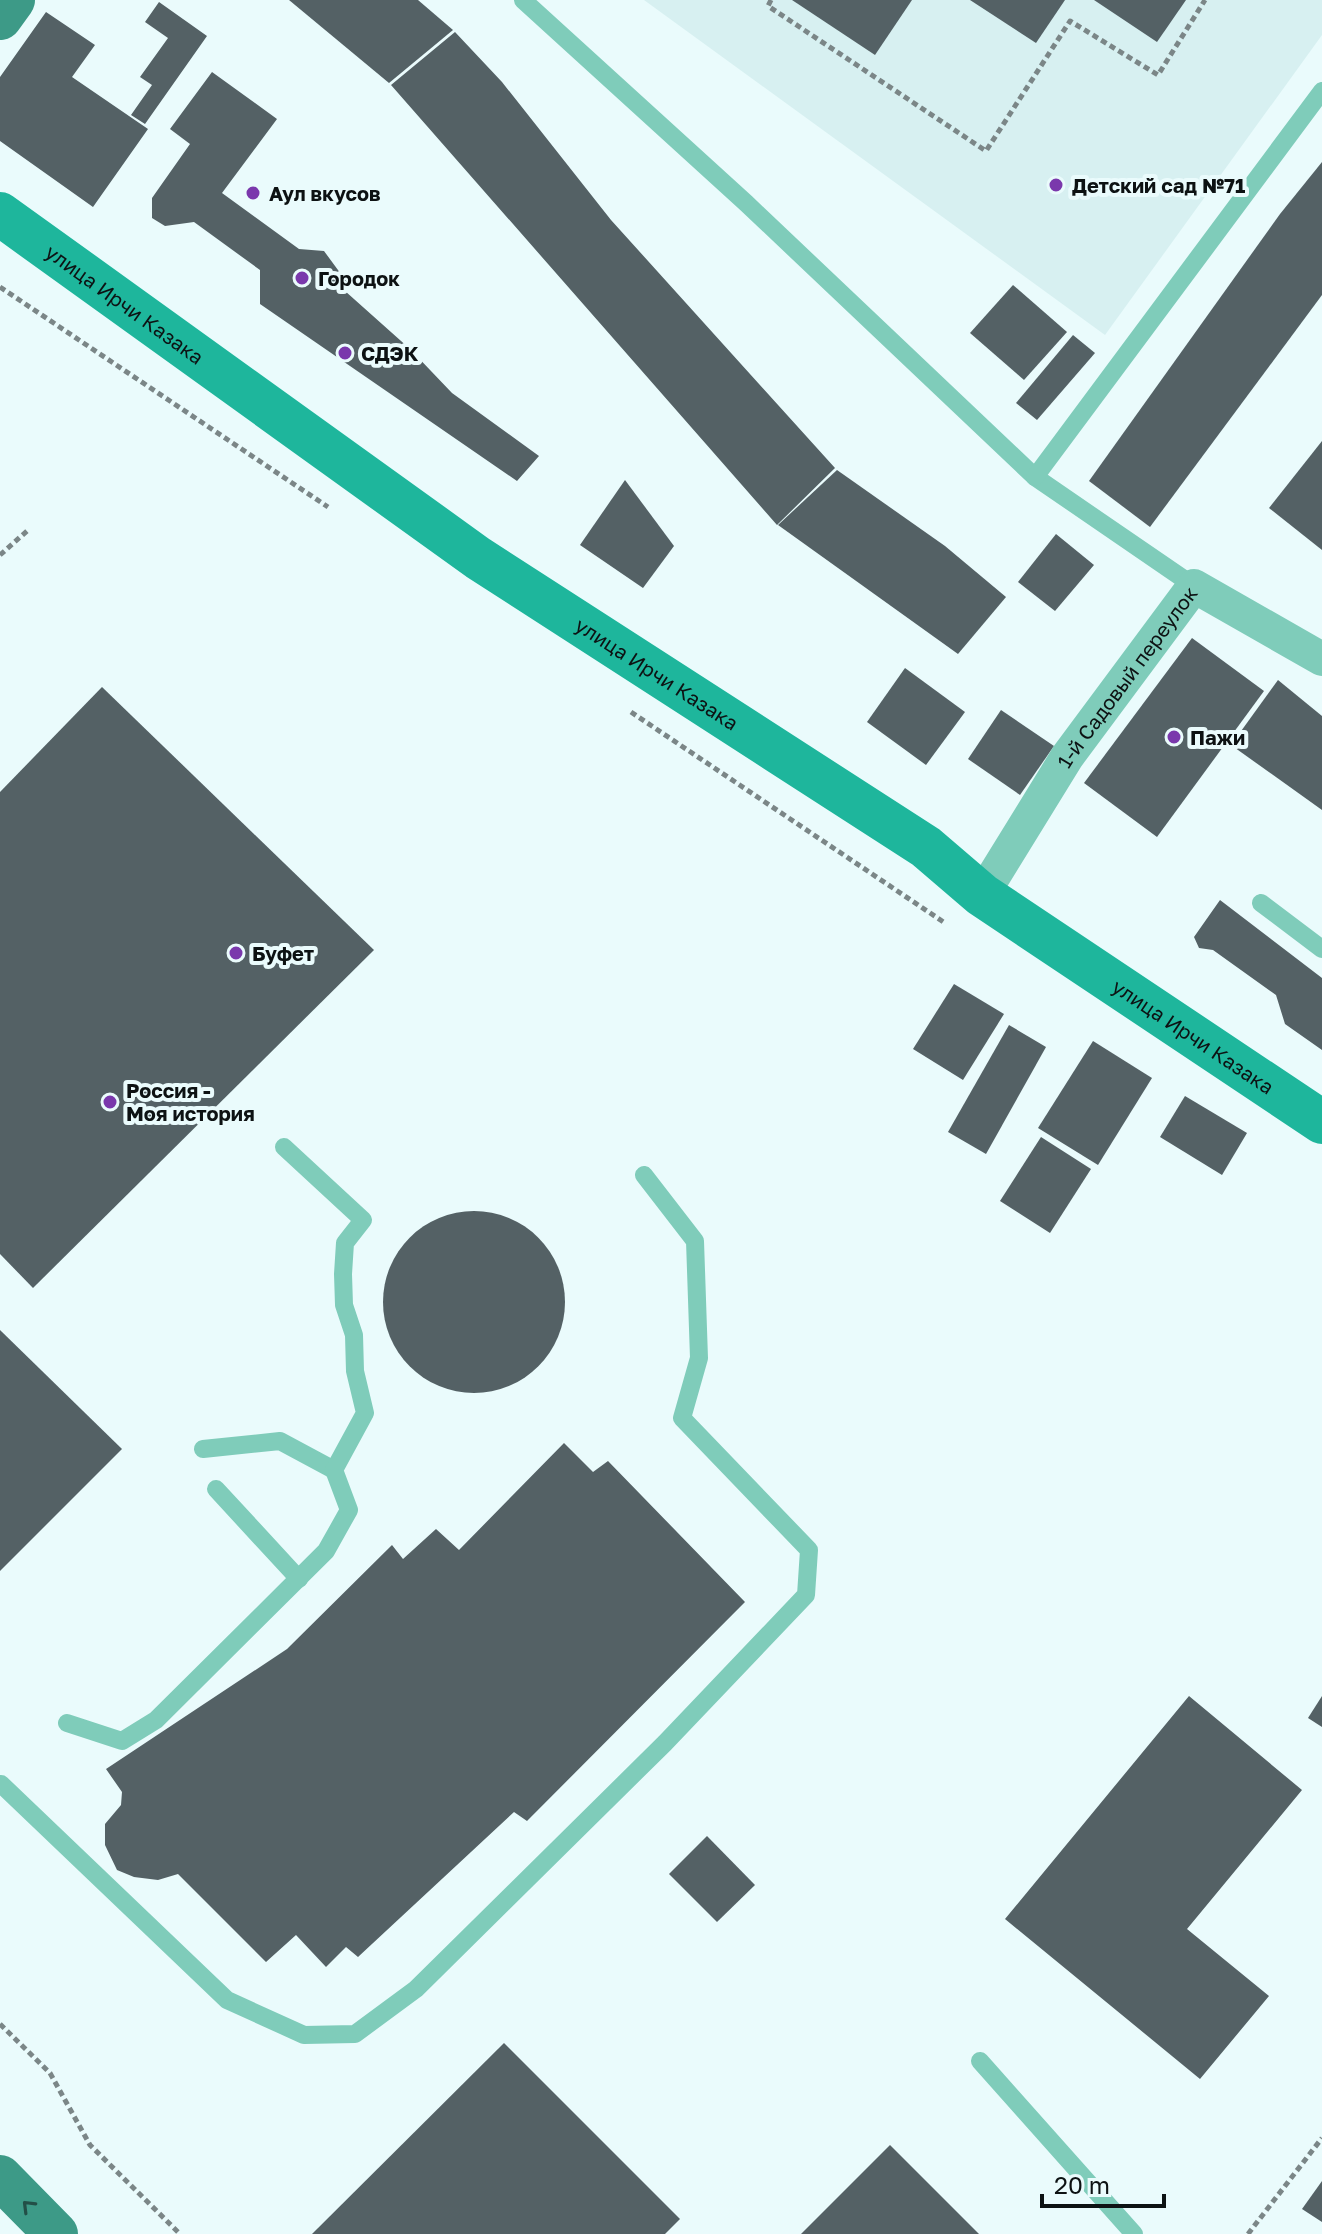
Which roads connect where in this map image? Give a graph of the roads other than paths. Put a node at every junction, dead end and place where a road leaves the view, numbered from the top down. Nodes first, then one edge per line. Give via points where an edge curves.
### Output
1 (13, 0) edge
2 (523, 0) edge
3 (0, 18) edge
4 (1322, 91) edge
5 (0, 214) edge
6 (1035, 477) junction
7 (1194, 586) junction
8 (1322, 659) edge
9 (982, 895) junction
10 (1261, 903) dead end
11 (1322, 949) edge
12 (1322, 1122) edge
13 (284, 1147) dead end
14 (644, 1175) dead end
15 (203, 1449) dead end
16 (334, 1470) junction
17 (216, 1489) dead end
18 (299, 1579) junction
19 (67, 1723) dead end
20 (1, 1784) edge
21 (980, 2061) dead end
22 (0, 2177) edge
23 (56, 2234) edge
24 (1134, 2234) edge

1 - 3 main road
2 - 6 lane
4 - 6 lane
5 - 9 main road, улица Ирчи Казака via 478,558 926,847
6 - 7 lane
7 - 8 street, 1-й Садовый переулок
7 - 9 street, 1-й Садовый переулок via 1067,757
9 - 12 main road, улица Ирчи Казака
10 - 11 lane
13 - 16 lane via 363,1220 345,1243 343,1274 365,1413
14 - 20 lane via 695,1241 699,1358 682,1418 809,1550 806,1595 416,1989 355,2034 304,2035 227,2000
15 - 16 lane via 280,1441
16 - 18 lane via 349,1510 326,1551
17 - 18 lane
18 - 19 lane via 145,1727 122,1741
21 - 24 lane
23 -> 22 main road

